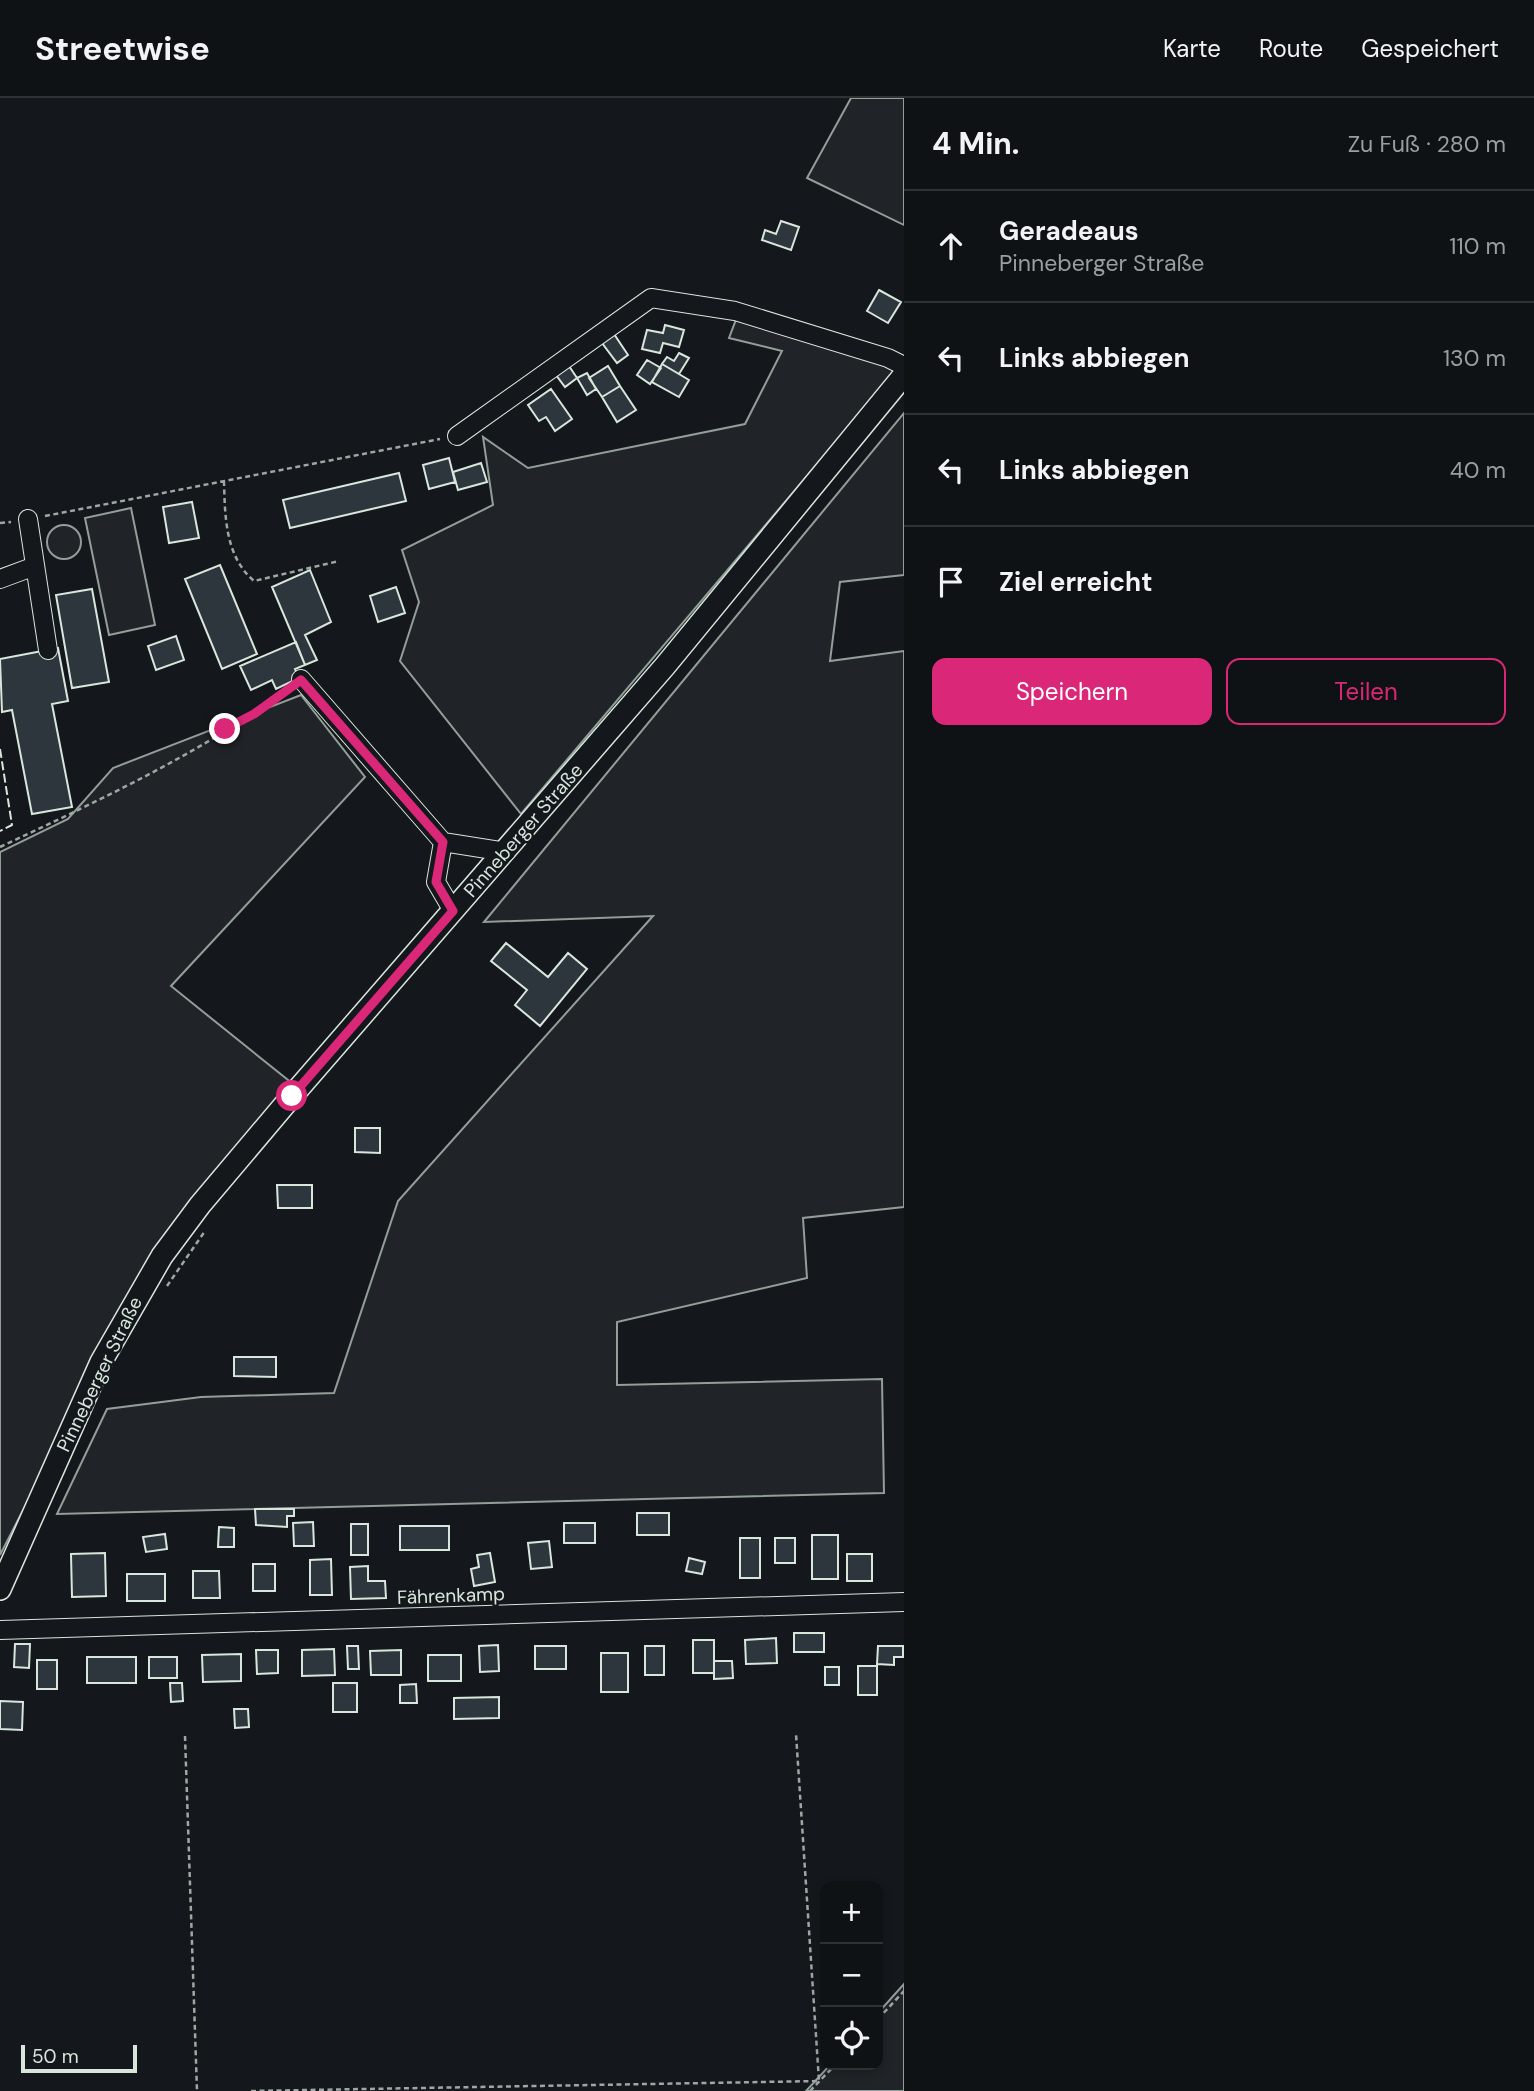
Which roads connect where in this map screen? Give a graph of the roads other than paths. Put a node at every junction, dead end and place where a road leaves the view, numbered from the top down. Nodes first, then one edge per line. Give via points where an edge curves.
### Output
1 (904, 366) edge
2 (904, 375) edge
3 (457, 436) road end
4 (28, 519) road end
5 (39, 556) junction
6 (0, 579) edge
7 (48, 650) dead end
8 (301, 680) road end
9 (443, 842) junction
10 (506, 852) junction
11 (453, 911) junction
12 (0, 1589) edge
13 (904, 1602) edge
14 (0, 1630) edge

1 - 3 street via 735,311 651,298
2 - 10 main road, Pinneberger Straße
4 - 5 street
5 - 6 street
5 - 7 street
8 - 9 street
9 - 10 street
9 - 11 street via 436,882
10 - 11 main road, Pinneberger Straße
11 - 12 main road, Pinneberger Straße via 208,1195 162,1256 101,1362
13 - 14 street, Fährenkamp

